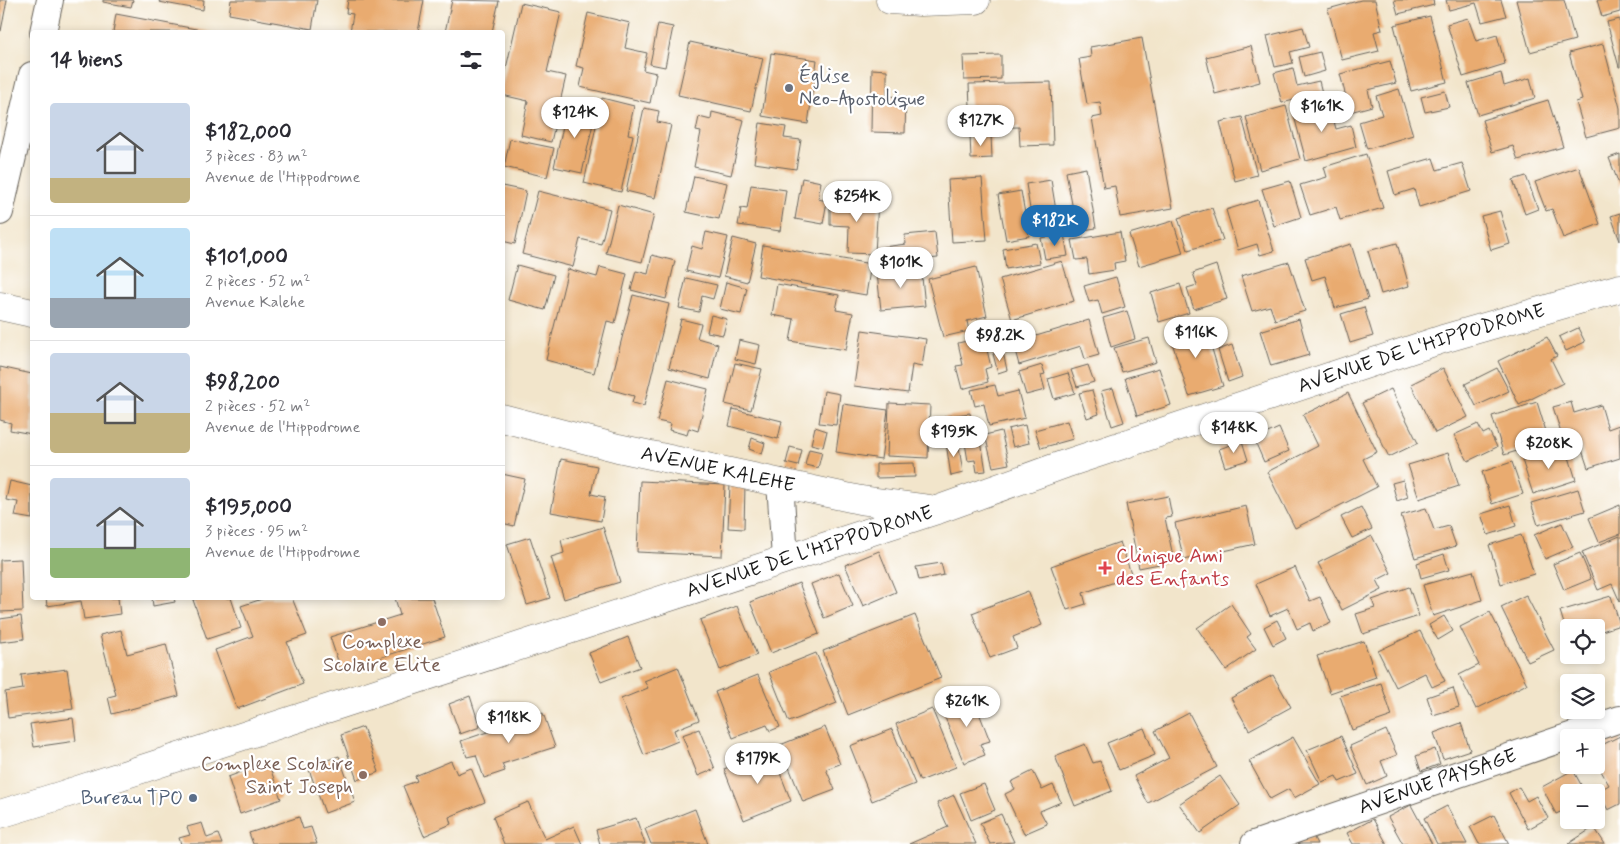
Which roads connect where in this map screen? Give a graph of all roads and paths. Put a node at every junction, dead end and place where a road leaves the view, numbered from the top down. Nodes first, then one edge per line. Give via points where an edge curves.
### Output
1 (50, 0) edge
2 (890, 0) edge
3 (976, 0) edge
4 (43, 30) edge
5 (30, 84) edge
6 (0, 212) edge
7 (1620, 288) edge
8 (0, 306) edge
9 (30, 313) edge
10 (505, 419) edge
11 (780, 482) junction
12 (937, 510) junction
13 (785, 559) junction
14 (1620, 719) edge
15 (0, 814) edge
16 (1254, 844) edge

1 - 4 street
2 - 3 street
5 - 6 street
7 - 12 street, AVENUE DE L'HIPPODROME via 1443,339
8 - 9 street
10 - 11 street, AVENUE KALEHE via 618,448
11 - 12 street, AVENUE KALEHE via 860,500
11 - 13 street
12 - 13 street, AVENUE DE L'HIPPODROME
13 - 15 street, AVENUE DE L'HIPPODROME
14 - 16 street, AVENUE PAYSAGE

